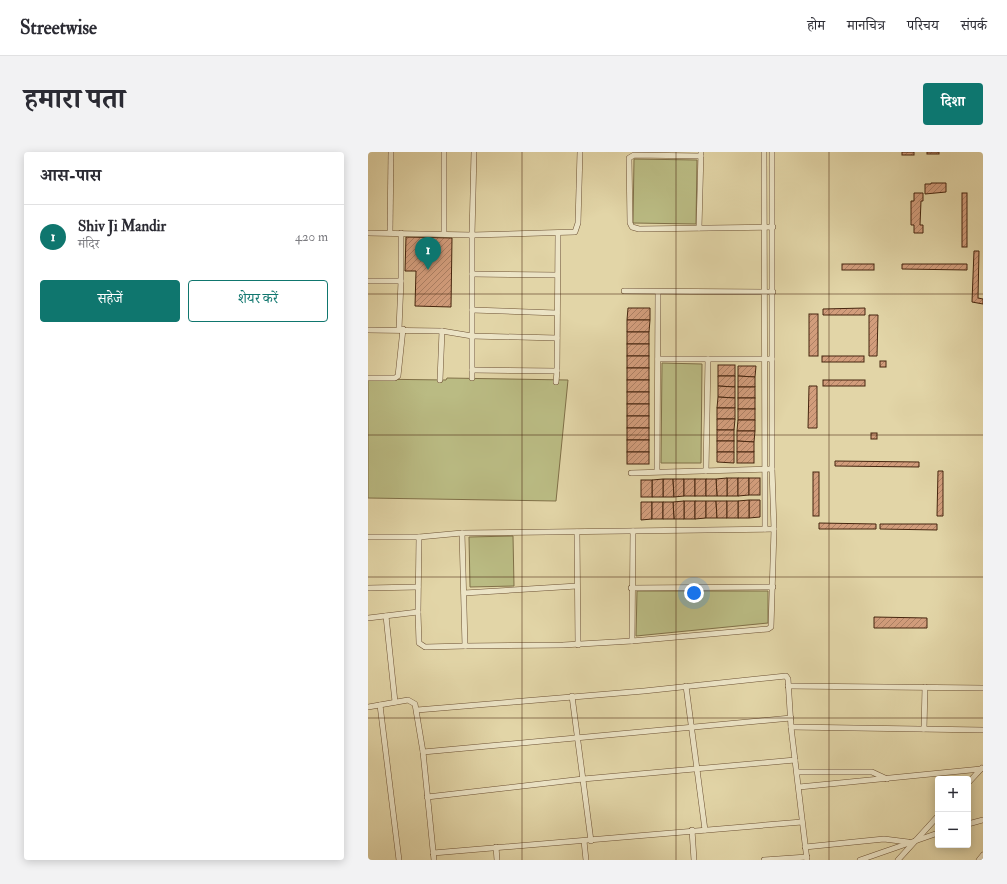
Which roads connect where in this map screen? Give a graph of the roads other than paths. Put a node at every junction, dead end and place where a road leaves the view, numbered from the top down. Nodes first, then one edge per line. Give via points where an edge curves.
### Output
1 (391, 152) edge
2 (444, 152) edge
3 (474, 152) edge
4 (580, 152) edge
5 (764, 152) edge
6 (772, 152) edge
7 (701, 154) edge
8 (764, 227) junction
9 (773, 227) junction
10 (699, 228) junction
11 (368, 233) edge
12 (390, 233) junction
13 (401, 233) junction
14 (444, 233) junction
15 (558, 233) junction
16 (472, 235) junction
17 (472, 274) junction
18 (557, 275) junction
19 (368, 281) edge
20 (401, 282) junction
21 (624, 291) dead end
22 (658, 292) junction
23 (764, 292) junction
24 (773, 292) junction
25 (472, 310) junction
26 (557, 313) junction
27 (401, 329) junction
28 (368, 330) edge
29 (442, 331) junction
30 (472, 336) junction
31 (557, 338) junction
32 (658, 359) junction
33 (708, 359) junction
34 (763, 359) junction
35 (772, 359) junction
36 (472, 370) junction
37 (557, 371) junction
38 (368, 378) edge
39 (472, 378) dead end
40 (440, 380) dead end
41 (556, 382) dead end
42 (763, 469) junction
43 (772, 469) junction
44 (706, 470) junction
45 (658, 471) junction
46 (631, 473) dead end
47 (765, 528) junction
48 (774, 529) junction
49 (633, 531) junction
50 (577, 532) junction
51 (462, 533) junction
52 (368, 537) edge
53 (419, 537) junction
54 (418, 586) junction
55 (576, 586) junction
56 (773, 587) junction
57 (368, 588) edge
58 (631, 588) junction
59 (464, 593) junction
60 (418, 612) junction
61 (386, 616) junction
62 (368, 618) edge
63 (632, 642) junction
64 (578, 644) junction
65 (466, 646) junction
66 (686, 686) junction
67 (788, 686) junction
68 (926, 687) junction
69 (983, 688) edge
70 (572, 696) junction
71 (395, 702) junction
72 (380, 705) junction
73 (368, 707) edge
74 (417, 710) junction
75 (791, 718) junction
76 (791, 727) junction
77 (693, 728) junction
78 (924, 729) junction
79 (983, 730) edge
80 (577, 738) junction
81 (423, 752) junction
82 (795, 760) junction
83 (982, 768) edge
84 (697, 769) junction
85 (796, 772) junction
86 (583, 779) junction
87 (887, 779) junction
88 (971, 780) edge
89 (799, 787) junction
90 (427, 796) junction
91 (935, 819) edge
92 (983, 820) edge
93 (802, 822) junction
94 (971, 823) edge
95 (692, 830) junction
96 (705, 830) junction
97 (935, 834) edge
98 (916, 839) junction
99 (584, 841) junction
100 (591, 841) junction
101 (908, 842) junction
102 (496, 847) junction
103 (805, 848) junction
104 (433, 853) junction
105 (983, 856) edge
106 (807, 858) edge
107 (399, 860) edge
108 (434, 860) edge
109 (497, 860) edge
110 (586, 860) edge
111 (694, 860) edge
112 (764, 860) edge
113 (860, 860) edge
114 (898, 860) edge
115 (979, 860) edge

1 - 12 street
2 - 14 street
3 - 16 street
4 - 15 street via 578,228 576,232
5 - 8 street
6 - 9 street
7 - 10 street
7 - 10 street via 634,155 628,160 632,227
8 - 9 street
8 - 10 street
8 - 23 street
9 - 24 street
11 - 12 street
12 - 13 street
13 - 14 street
13 - 20 street
14 - 16 street
15 - 16 street
15 - 18 street
16 - 17 street
17 - 18 street
17 - 25 street
18 - 26 street
19 - 20 street
20 - 27 street
21 - 22 street
22 - 23 street
22 - 32 street
23 - 24 street
23 - 34 street
24 - 35 street
25 - 26 street
25 - 30 street
26 - 31 street
27 - 28 street
27 - 29 street
27 - 38 street via 398,376
29 - 30 street
29 - 40 street
30 - 31 street
30 - 36 street
31 - 37 street
32 - 33 street
32 - 45 street
33 - 34 street
33 - 44 street
34 - 35 street
34 - 42 street
35 - 43 street
36 - 37 street
36 - 39 street
37 - 41 street
42 - 43 street
42 - 44 street
42 - 47 street
43 - 48 street
44 - 45 street
45 - 46 street
47 - 48 street
47 - 49 street
48 - 56 street
49 - 50 street
49 - 58 street
50 - 51 street
50 - 55 street
51 - 53 street
51 - 59 street
52 - 53 street
53 - 54 street
54 - 57 street
54 - 60 street
55 - 59 street
55 - 64 street
56 - 58 street
56 - 63 street via 772,625 769,628
58 - 63 street
59 - 65 street
60 - 61 street
60 - 65 street via 419,640 422,646
61 - 62 street
61 - 71 street
63 - 64 street
64 - 65 street
66 - 67 street via 784,675 787,677
66 - 70 street
66 - 77 street
67 - 68 street
67 - 75 street
68 - 69 street
68 - 78 street
70 - 74 street
70 - 80 street
71 - 72 street
71 - 74 street via 411,700
72 - 73 street
72 - 107 street
74 - 81 street
75 - 76 street
75 - 77 street
76 - 78 street
76 - 82 street
77 - 80 street
77 - 84 street
78 - 79 street
80 - 81 street
80 - 86 street
81 - 90 street
82 - 84 street
82 - 85 street
83 - 87 street
83 - 88 street
84 - 86 street
84 - 96 street
85 - 87 street via 872,772
85 - 89 street
86 - 90 street
86 - 100 street
87 - 89 street
89 - 93 street
90 - 104 street
91 - 98 street
92 - 94 street
93 - 96 street
93 - 103 street
95 - 96 street
95 - 100 street
95 - 111 street
97 - 98 street
98 - 101 street
98 - 114 street
99 - 100 street
99 - 102 street
99 - 110 street
101 - 103 street via 884,839
101 - 113 street
102 - 104 street
102 - 109 street
103 - 106 street
104 - 108 street
105 - 115 street
106 - 112 street

